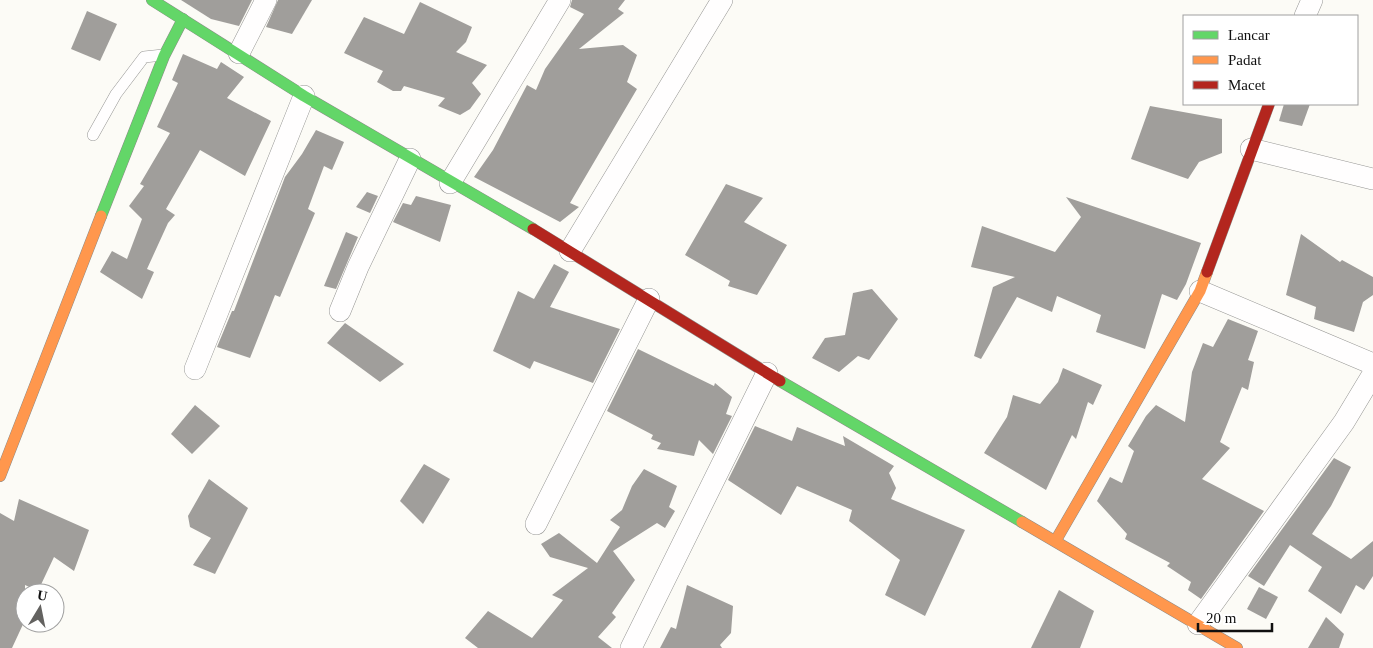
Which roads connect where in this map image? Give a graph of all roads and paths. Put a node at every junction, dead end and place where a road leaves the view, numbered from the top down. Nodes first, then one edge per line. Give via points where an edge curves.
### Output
1 (152, 0) edge
2 (266, 0) edge
3 (560, 0) edge
4 (722, 0) edge
5 (1312, 0) edge
6 (1305, 15) edge
7 (183, 19) junction
8 (239, 53) junction
9 (164, 56) junction
10 (304, 96) junction
11 (1269, 105) edge
12 (93, 134) dead end
13 (1251, 149) junction
14 (410, 159) junction
15 (1373, 179) edge
16 (450, 183) junction
17 (570, 251) junction
18 (1200, 290) junction
19 (650, 299) junction
20 (340, 311) dead end
21 (1373, 364) edge
22 (195, 369) dead end
23 (767, 373) junction
24 (1373, 374) edge
25 (0, 476) edge
26 (536, 524) dead end
27 (1056, 540) junction
28 (1198, 624) junction
29 (631, 648) edge
30 (1237, 648) edge

1 - 7 street
2 - 8 street
3 - 16 street
4 - 17 street
5 - 6 street
7 - 8 street
7 - 9 street
8 - 10 street
9 - 12 lane via 144,57 116,94
9 - 25 street
10 - 14 street
10 - 22 street
11 - 13 street
13 - 15 street
13 - 18 street
14 - 16 street
14 - 20 street
16 - 17 street
17 - 19 street
18 - 21 street
18 - 27 street
19 - 23 street
19 - 26 street
23 - 27 street
23 - 29 street
24 - 28 street via 1344,422
27 - 28 street
28 - 30 street

